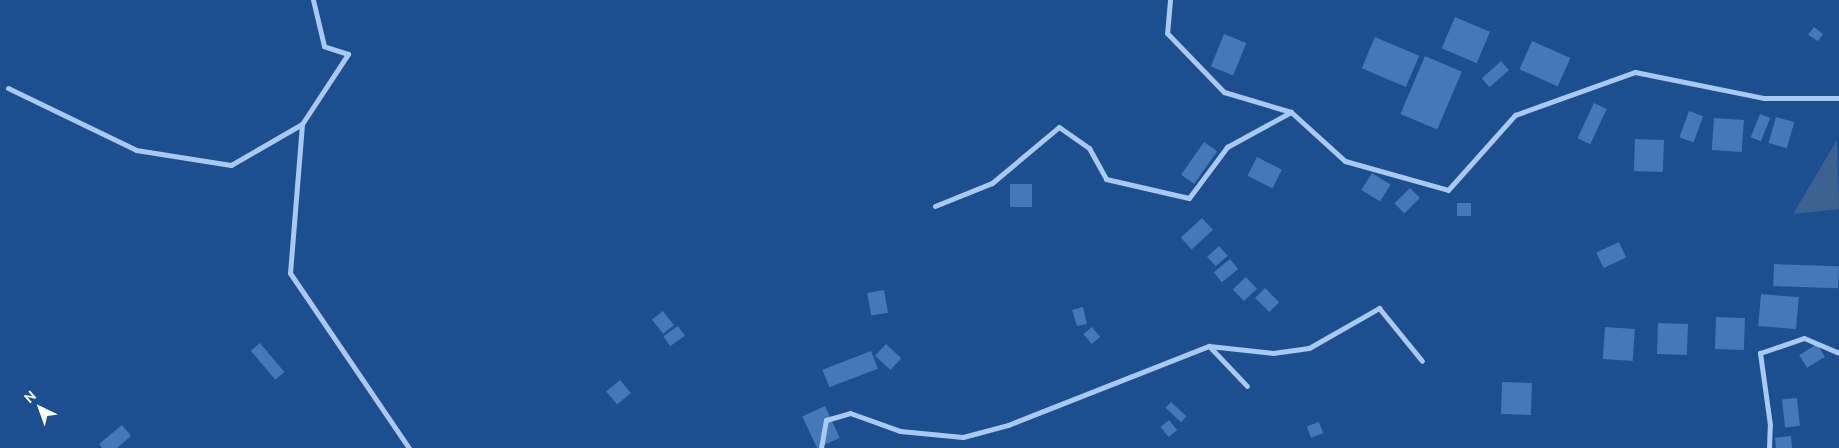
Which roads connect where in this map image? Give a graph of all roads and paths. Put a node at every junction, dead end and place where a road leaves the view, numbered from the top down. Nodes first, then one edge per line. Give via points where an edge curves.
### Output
1 (313, 0) edge
2 (1170, 0) edge
3 (8, 88) dead end
4 (1839, 98) edge
5 (1291, 112) junction
6 (302, 124) junction
7 (935, 206) dead end
8 (1209, 346) junction
9 (1839, 353) edge
10 (1422, 361) dead end
11 (1247, 386) dead end
12 (409, 448) edge
13 (821, 448) edge
14 (1769, 448) edge

1 - 6 street via 324,46 348,54
2 - 5 street via 1167,33 1224,92
3 - 6 street via 136,150 231,165
4 - 5 street via 1764,98 1635,72 1515,115 1448,190 1345,161
5 - 7 street via 1227,147 1189,198 1106,179 1089,148 1059,127 992,184
6 - 12 street via 290,273
8 - 10 street via 1273,353 1309,348 1379,308
8 - 11 street
8 - 13 street via 1008,425 963,437 900,431 850,413 826,420
9 - 14 street via 1804,338 1760,353 1770,425

